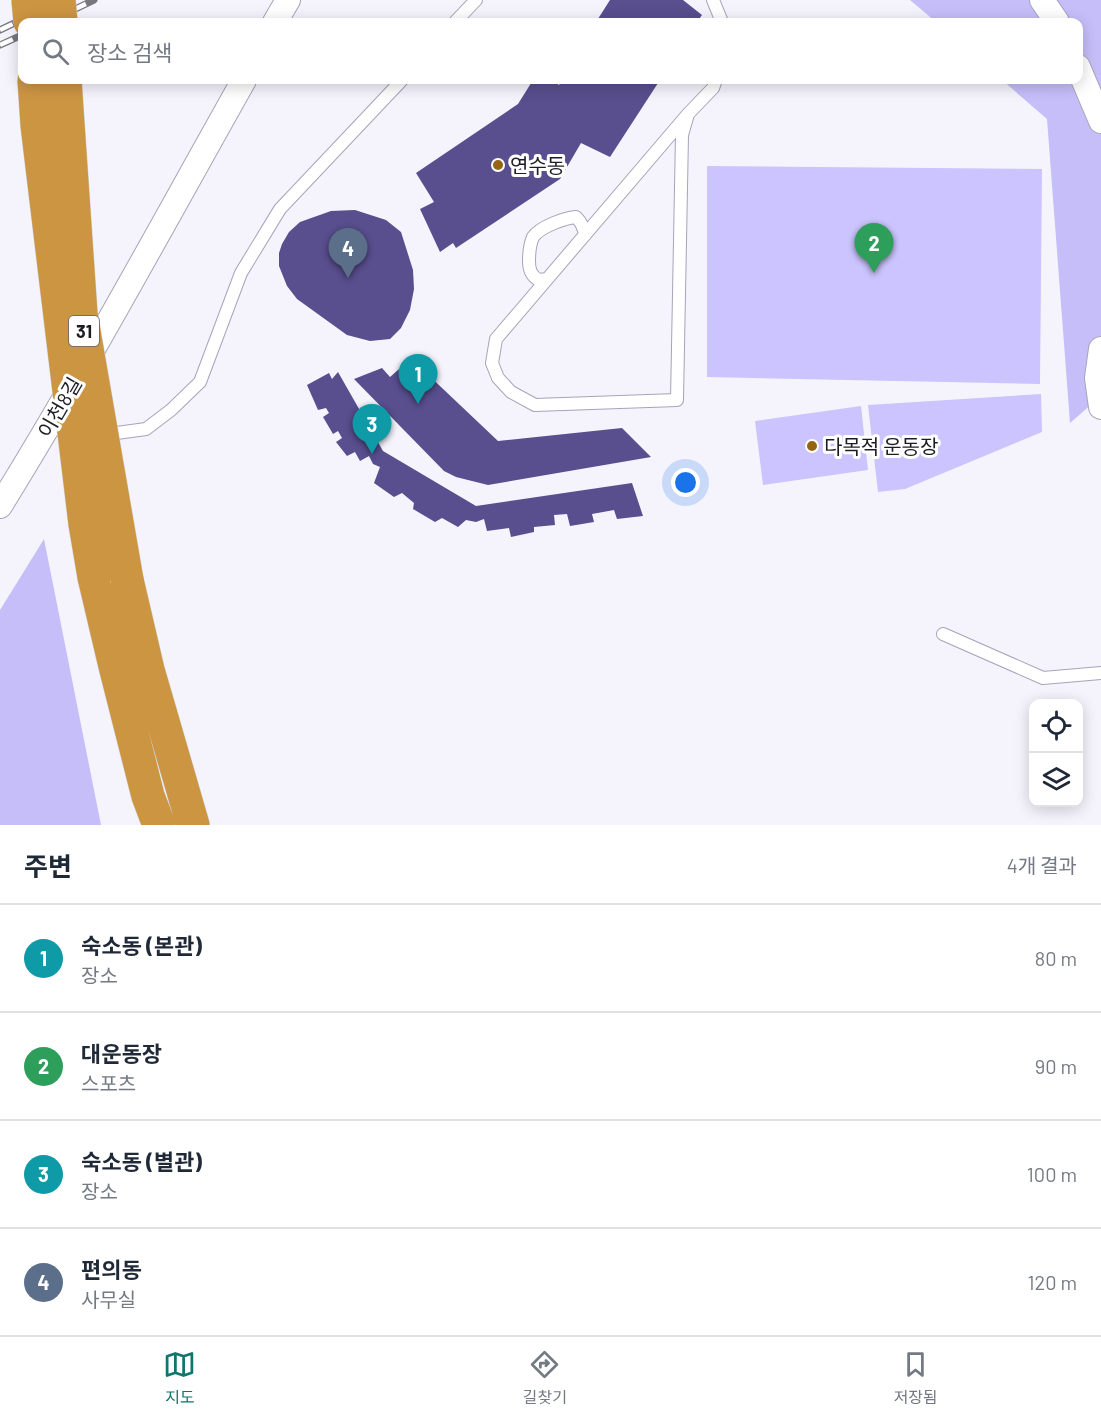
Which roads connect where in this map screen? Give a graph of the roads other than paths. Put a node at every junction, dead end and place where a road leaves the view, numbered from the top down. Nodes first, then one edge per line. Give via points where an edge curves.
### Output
1 (28, 0) edge
2 (59, 0) edge
3 (288, 0) edge
4 (476, 0) edge
5 (713, 0) edge
6 (1042, 0) edge
7 (30, 18) edge
8 (61, 18) edge
9 (277, 18) edge
10 (459, 18) edge
11 (720, 18) edge
12 (1054, 18) edge
13 (1083, 79) edge
14 (34, 84) edge
15 (65, 84) edge
16 (242, 84) edge
17 (398, 84) edge
18 (714, 84) edge
19 (688, 114) junction
20 (1101, 121) edge
21 (585, 235) junction
22 (547, 279) junction
23 (1101, 350) edge
24 (1101, 407) edge
25 (48, 443) junction
26 (0, 506) edge
27 (943, 634) dead end
28 (1101, 673) edge
29 (159, 825) edge
30 (193, 825) edge

1 - 7 highway, bridge
2 - 8 highway, bridge
3 - 9 street
4 - 10 lane
5 - 11 lane
6 - 12 street
13 - 20 street
14 - 29 highway, 31, bridge via 94,577 148,796
15 - 30 highway, 31, bridge via 81,314 127,580 148,670
16 - 25 street, 이천8길 via 117,307
17 - 25 lane via 280,209 241,273 200,382 146,429
18 - 19 lane
19 - 21 lane
19 - 22 lane via 682,135 677,400 535,405 511,392 498,378 492,363 496,339
21 - 22 lane
21 - 22 lane via 576,217 564,218 534,236 529,268 532,276
23 - 24 street via 1097,378
25 - 26 street, 이천8길
27 - 28 lane via 1043,678

